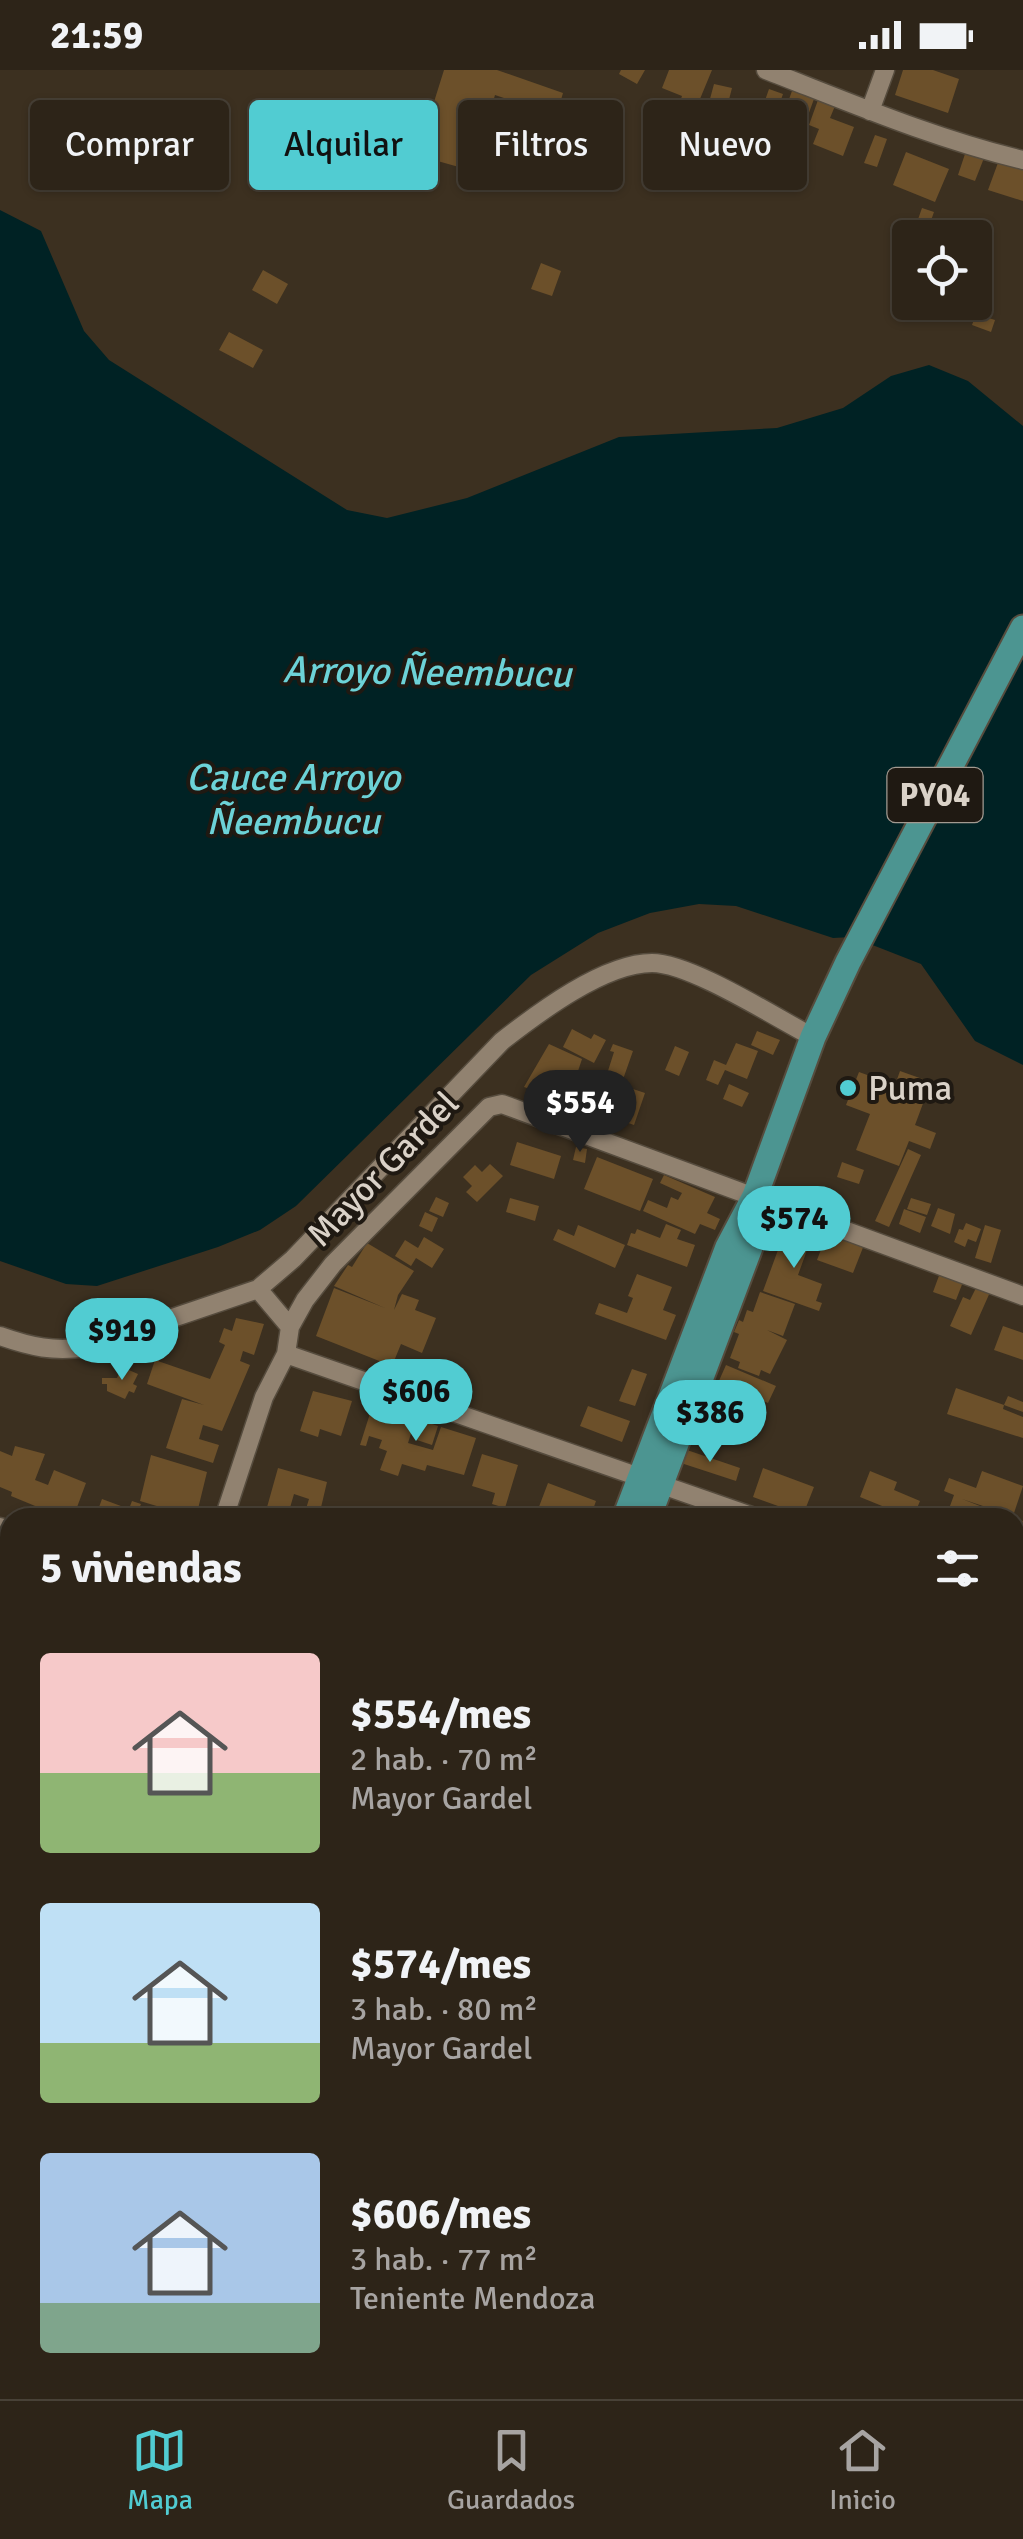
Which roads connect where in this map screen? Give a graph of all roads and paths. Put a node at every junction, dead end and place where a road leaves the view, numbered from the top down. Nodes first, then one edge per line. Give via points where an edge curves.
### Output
1 (766, 70) edge
2 (885, 70) edge
3 (870, 111) junction
4 (1023, 160) edge
5 (1023, 628) edge
6 (814, 1037) junction
7 (755, 1196) junction
8 (258, 1289) junction
9 (1023, 1296) edge
10 (290, 1327) junction
11 (0, 1336) edge
12 (286, 1354) junction
13 (651, 1479) junction
14 (217, 1508) edge
15 (227, 1508) edge
16 (632, 1508) edge
17 (649, 1508) edge
18 (730, 1508) edge

1 - 3 street
2 - 3 street
3 - 4 street
5 - 6 main road, PY04
6 - 7 main road, PY04
6 - 8 street via 670,966 631,967 580,986 502,1041
7 - 9 street, Mayor Gardel
7 - 10 street, Mayor Gardel via 502,1104 489,1107 333,1264
7 - 13 main road, PY04 via 728,1247
8 - 10 street
8 - 11 street via 87,1347 33,1348
10 - 12 street, Mayor Gardel
12 - 13 street
12 - 14 street via 257,1396
12 - 15 street
13 - 16 main road, PY04
13 - 17 main road, PY04
13 - 18 street

